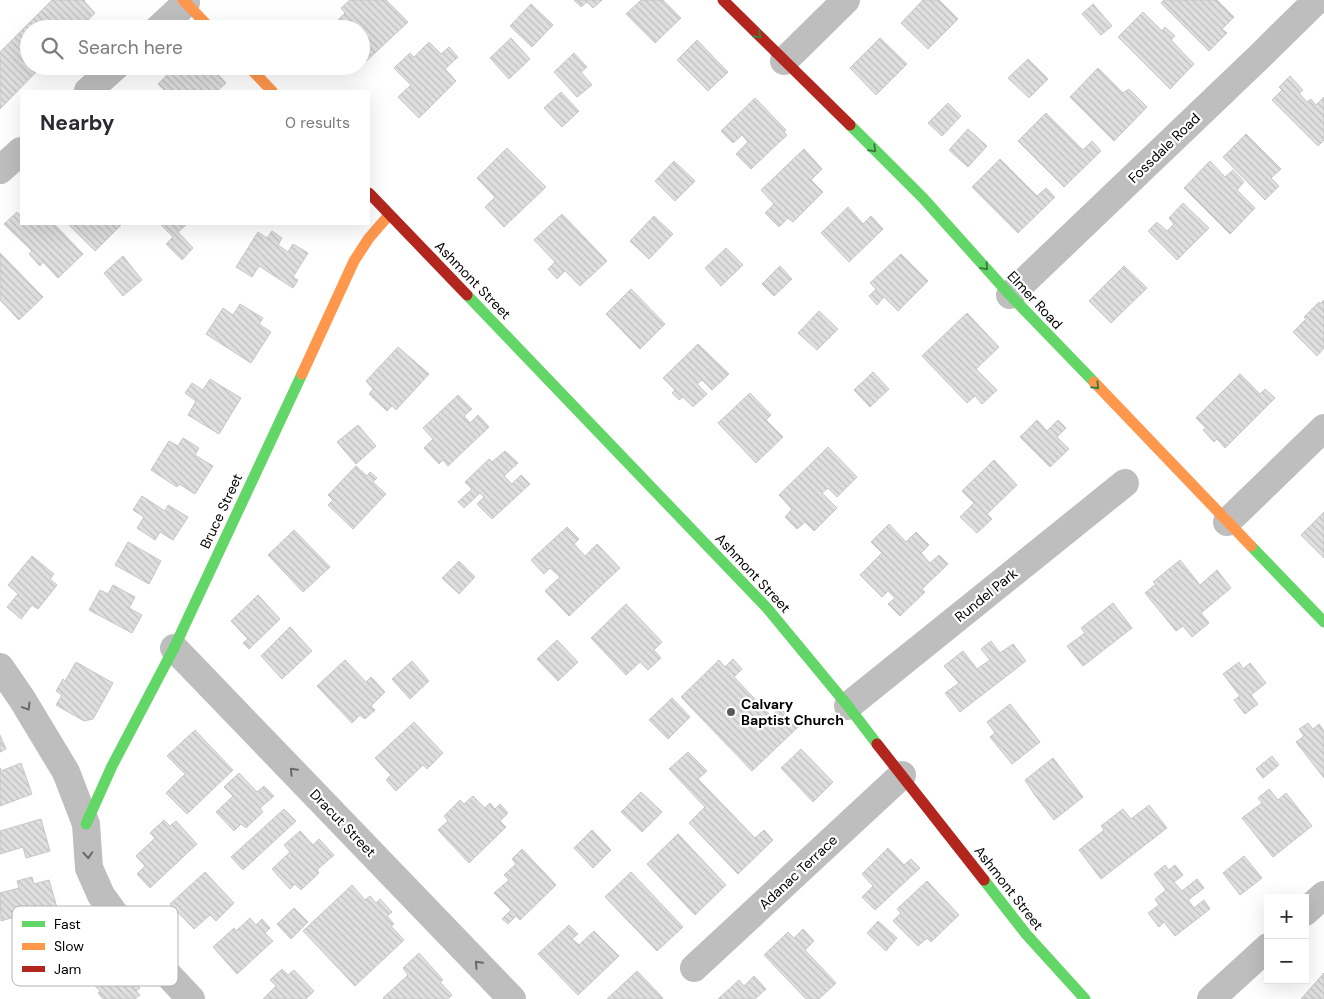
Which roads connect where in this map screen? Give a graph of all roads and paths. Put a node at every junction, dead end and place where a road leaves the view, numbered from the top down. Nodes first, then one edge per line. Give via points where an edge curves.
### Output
1 (723, 0) edge
2 (846, 0) edge
3 (1317, 0) edge
4 (184, 1) edge
5 (166, 20) edge
6 (202, 20) edge
7 (784, 61) junction
8 (106, 75) edge
9 (257, 75) edge
10 (89, 90) edge
11 (271, 90) edge
12 (20, 152) edge
13 (0, 170) edge
14 (370, 194) edge
15 (389, 214) junction
16 (1010, 295) junction
17 (1324, 428) edge
18 (1125, 483) dead end
19 (1227, 522) junction
20 (1324, 622) edge
21 (174, 648) junction
22 (0, 667) edge
23 (848, 706) junction
24 (902, 775) junction
25 (86, 824) junction
26 (1324, 895) edge
27 (109, 906) edge
28 (1309, 908) edge
29 (1264, 951) edge
30 (694, 968) dead end
31 (178, 985) edge
32 (191, 999) edge
33 (512, 999) edge
34 (1085, 999) edge
35 (1211, 999) edge

1 -> 7 street, Elmer Road
2 - 7 street
3 - 16 street, Fossdale Road
4 - 5 street
4 - 6 street
7 -> 16 street, Elmer Road via 923,198
8 - 10 street
9 - 11 street
12 - 13 street
14 - 15 street, Ashmont Street
15 - 21 street, Bruce Street via 354,261
15 - 23 street, Ashmont Street via 767,608
16 -> 19 street, Elmer Road
17 - 19 street
18 - 23 street, Rundel Park
19 - 20 street, Elmer Road
21 - 25 street, Bruce Street via 112,766
33 -> 21 street, Dracut Street
22 -> 25 street via 66,772
23 - 24 street, Ashmont Street
24 - 30 street, Adanac Terrace
24 - 34 street, Ashmont Street via 1026,934
25 -> 27 street via 89,868
26 - 28 street
29 - 35 street
31 -> 32 street

